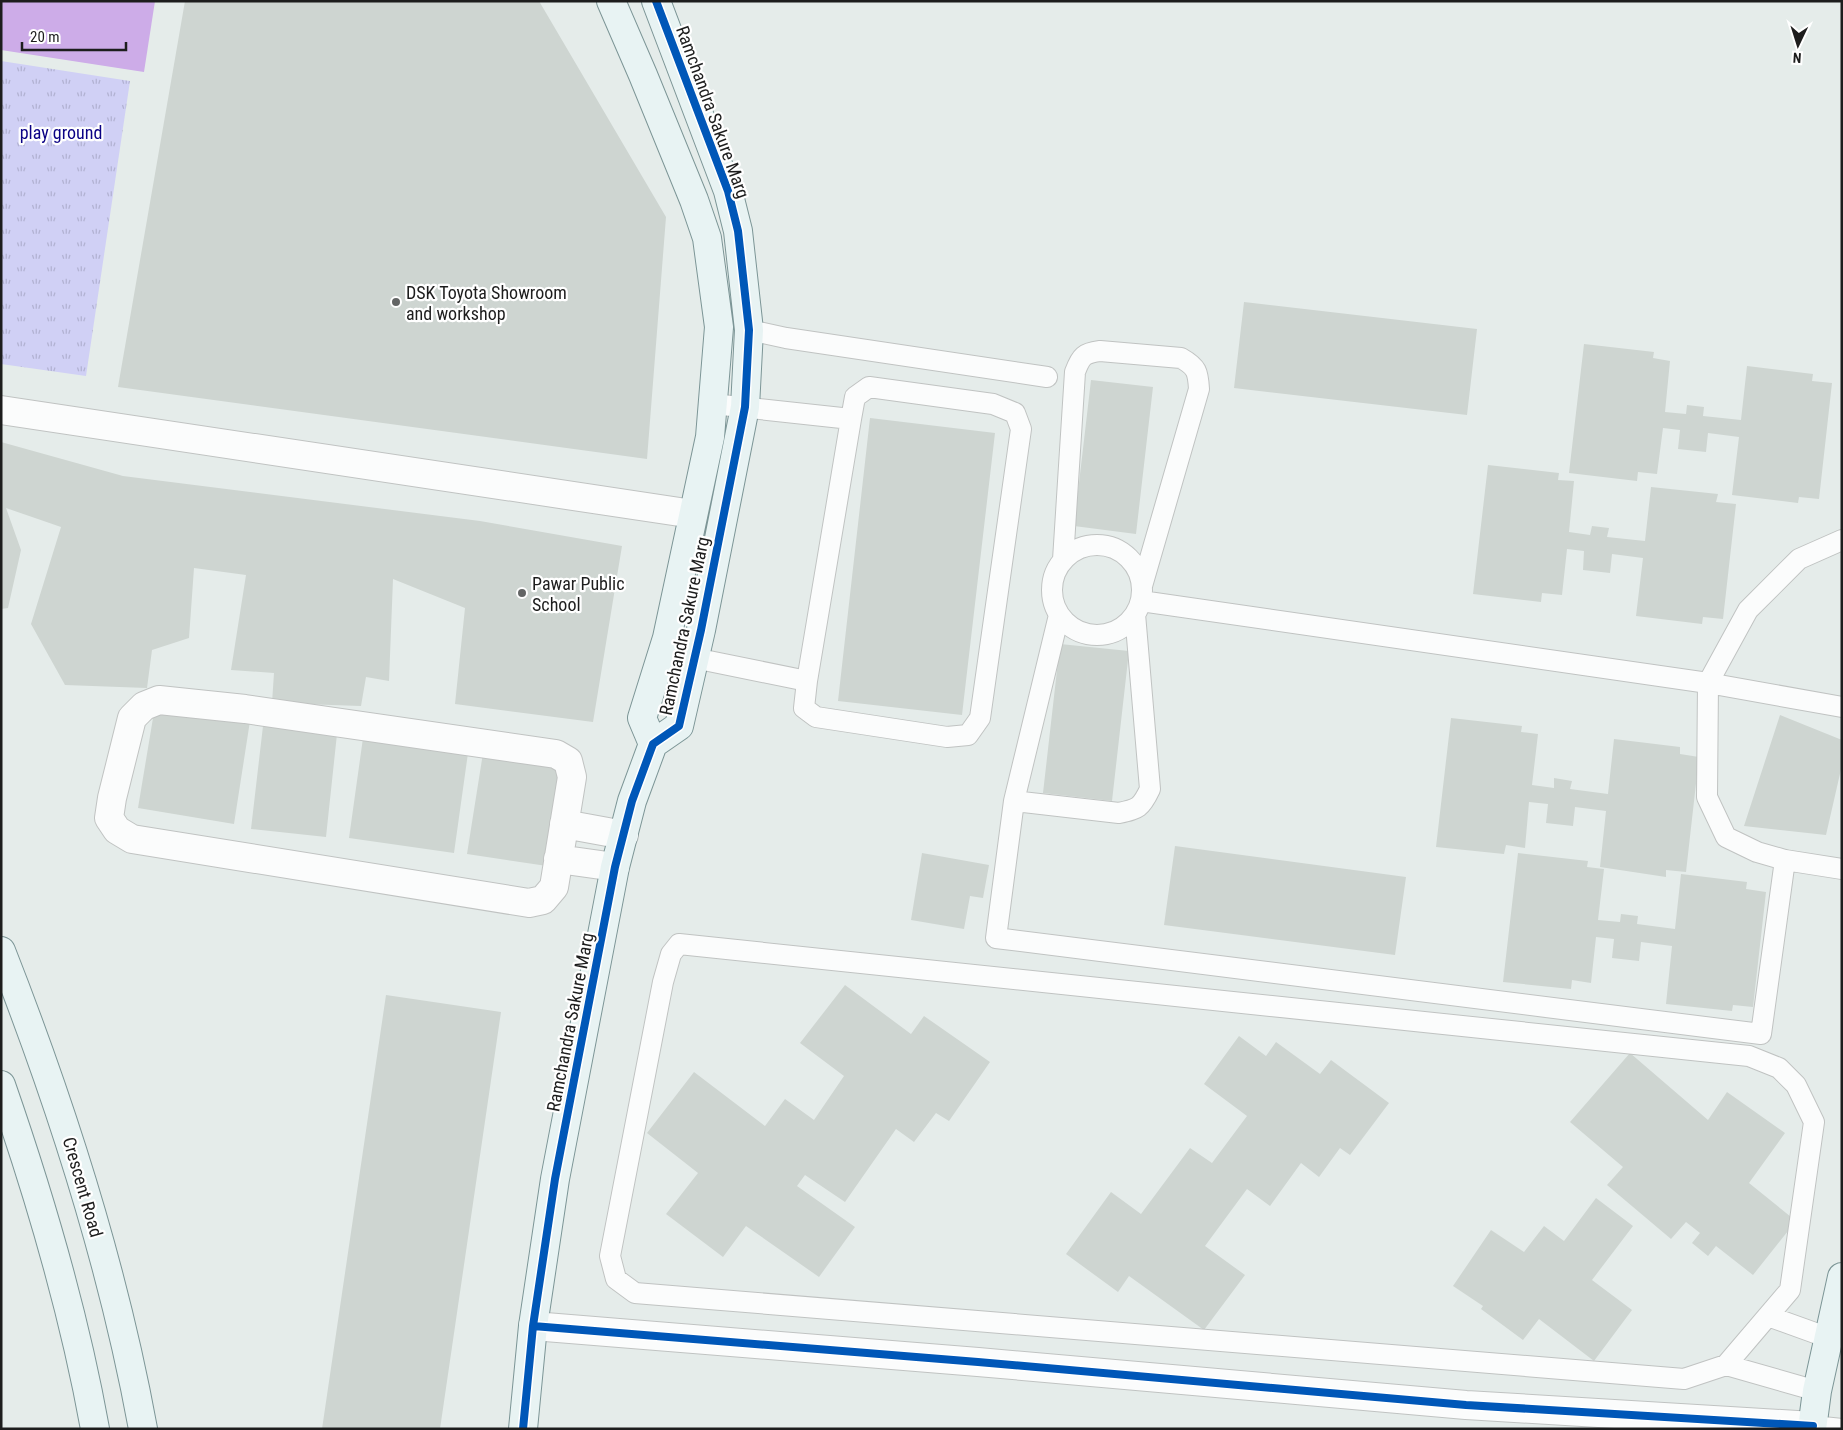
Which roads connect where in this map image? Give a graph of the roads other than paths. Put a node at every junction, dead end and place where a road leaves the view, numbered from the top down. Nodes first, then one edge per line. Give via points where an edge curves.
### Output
1 (656, 1) edge
2 (621, 5) edge
3 (749, 330) junction
4 (1047, 376) dead end
5 (713, 404) junction
6 (745, 407) junction
7 (1, 410) edge
8 (851, 419) junction
9 (693, 514) junction
10 (1842, 540) edge
11 (1063, 560) junction
12 (1140, 600) junction
13 (1059, 615) junction
14 (694, 658) junction
15 (807, 681) junction
16 (1708, 683) junction
17 (1842, 707) edge
18 (653, 744) junction
19 (1014, 800) junction
20 (564, 824) junction
21 (624, 836) junction
22 (558, 858) junction
23 (1785, 860) junction
24 (615, 867) junction
25 (1842, 869) edge
26 (1, 951) edge
27 (1, 1085) edge
28 (1842, 1277) edge
29 (1768, 1316) junction
30 (533, 1326) junction
31 (1830, 1338) junction
32 (1726, 1365) junction
33 (1818, 1391) junction
34 (1813, 1427) edge
35 (1842, 1428) edge
36 (95, 1429) edge
37 (143, 1429) edge
38 (523, 1429) edge

1 - 3 street, Ramchandra Sakure Marg via 728,191 738,231
2 - 5 street, Ramchandra Sakure Marg via 643,75 707,238 718,327
3 - 4 lane
3 - 6 street, Ramchandra Sakure Marg
5 - 6 lane
5 - 9 street, Ramchandra Sakure Marg via 710,436
6 - 8 lane
6 - 14 street, Ramchandra Sakure Marg
7 - 9 street
8 - 15 lane
8 - 15 lane via 855,397 869,387 993,404 1015,414 1021,429 980,718 968,735 946,737 816,717 804,708
9 - 18 street, Ramchandra Sakure Marg via 667,638 642,718
10 - 16 lane via 1799,559 1748,610
11 - 12 lane via 1088,545 1104,545 1118,550 1138,571
11 - 12 lane via 1075,372 1079,361 1088,353 1100,352 1181,358 1192,364 1198,374 1199,389
11 - 13 lane via 1055,572 1052,587 1053,602
12 - 13 lane via 1125,626 1112,633 1082,633
12 - 16 lane
12 - 19 lane via 1150,789 1144,800 1136,810 1119,813
13 - 19 lane
14 - 15 lane
14 - 18 street, Ramchandra Sakure Marg via 678,726
16 - 17 lane
16 - 23 lane via 1707,797 1726,836 1757,852
18 - 21 street, Ramchandra Sakure Marg via 632,801
19 - 23 lane via 996,938 1761,1034
20 - 21 street
20 - 22 street
20 - 22 street via 572,777 568,761 556,754 244,709 159,700 144,706 132,718 109,818 117,830 132,838 529,903 543,900 554,887
21 - 24 street, Ramchandra Sakure Marg
22 - 24 street
23 - 25 lane
24 - 30 street, Ramchandra Sakure Marg via 555,1179
26 - 37 street, Crescent Road via 68,1135 94,1222 129,1357
27 - 36 street via 49,1235 86,1376
28 - 31 street
29 - 31 lane
29 - 32 lane
29 - 32 lane via 1790,1290 1814,1122 1796,1085 1779,1068 1749,1056 679,944 671,954 610,1256 616,1279 634,1293 1684,1379
30 - 34 street via 1466,1405
30 - 38 street, Ramchandra Sakure Marg
31 - 33 street
32 - 33 lane
33 - 34 street
34 - 35 lane

